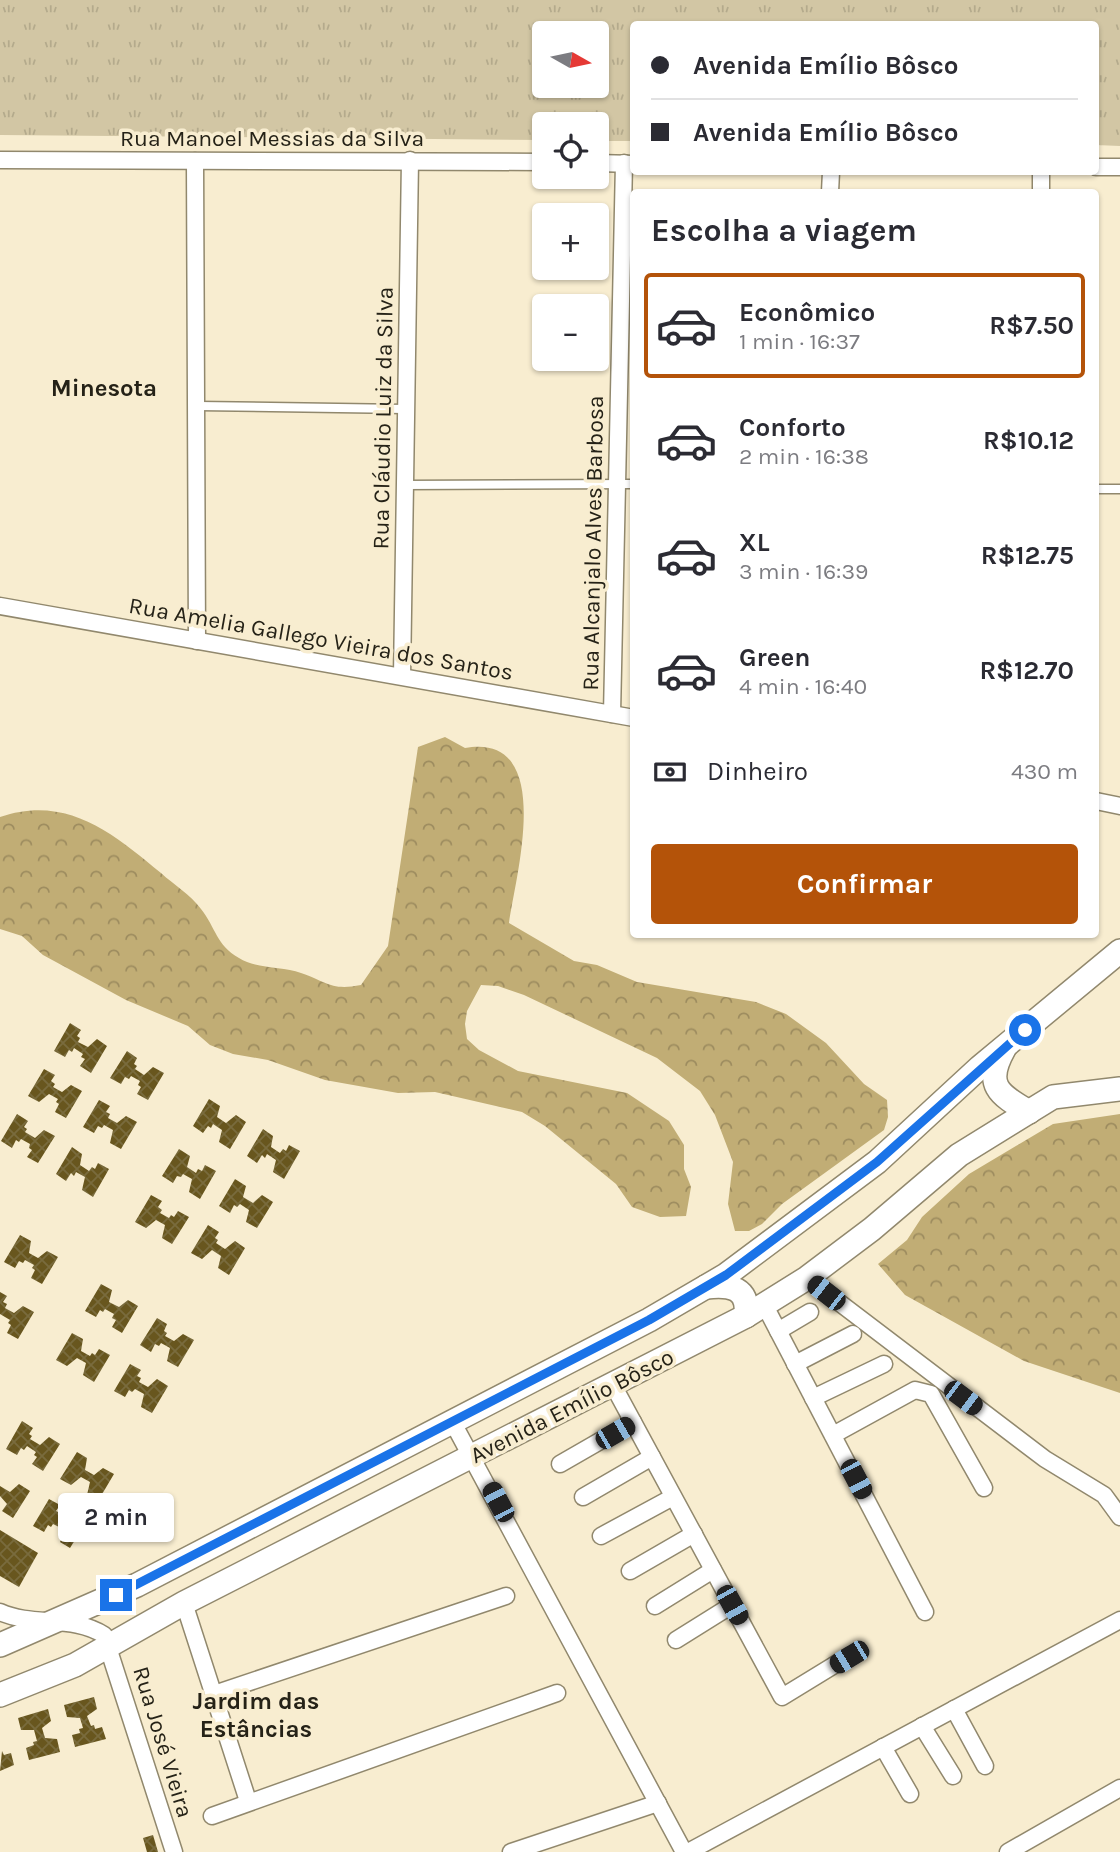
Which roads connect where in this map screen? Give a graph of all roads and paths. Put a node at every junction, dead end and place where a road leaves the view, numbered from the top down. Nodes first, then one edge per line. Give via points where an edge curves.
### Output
1 (0, 160) edge
2 (410, 160) junction
3 (195, 161) junction
4 (532, 162) edge
5 (609, 163) edge
6 (629, 163) edge
7 (1099, 167) edge
8 (1120, 167) edge
9 (198, 406) junction
10 (405, 409) junction
11 (625, 484) edge
12 (404, 485) junction
13 (1099, 489) edge
14 (1120, 489) edge
15 (0, 606) edge
16 (197, 641) junction
17 (402, 676) junction
18 (612, 714) junction
19 (630, 717) edge
20 (1099, 802) edge
21 (1120, 806) edge
22 (1120, 951) edge
23 (1006, 1046) junction
24 (1120, 1089) edge
25 (1029, 1112) junction
26 (807, 1278) junction
27 (706, 1287) junction
28 (755, 1310) junction
29 (810, 1312) dead end
30 (778, 1331) junction
31 (853, 1334) dead end
32 (795, 1364) junction
33 (884, 1364) dead end
34 (613, 1385) junction
35 (813, 1398) junction
36 (452, 1421) junction
37 (633, 1422) junction
38 (833, 1435) junction
39 (473, 1456) junction
40 (652, 1457) junction
41 (560, 1464) dead end
42 (984, 1488) dead end
43 (583, 1497) dead end
44 (674, 1497) junction
45 (1120, 1517) edge
46 (694, 1534) junction
47 (601, 1536) dead end
48 (713, 1570) junction
49 (630, 1571) dead end
50 (506, 1596) dead end
51 (184, 1603) junction
52 (654, 1605) dead end
53 (732, 1605) junction
54 (0, 1612) edge
55 (925, 1612) dead end
56 (1120, 1620) edge
57 (56, 1622) junction
58 (676, 1640) dead end
59 (0, 1644) edge
60 (109, 1645) junction
61 (849, 1657) dead end
62 (558, 1693) dead end
63 (214, 1694) junction
64 (0, 1695) edge
65 (954, 1709) junction
66 (922, 1726) junction
67 (883, 1747) junction
68 (985, 1766) dead end
69 (953, 1776) dead end
70 (1120, 1788) edge
71 (910, 1794) dead end
72 (248, 1801) junction
73 (658, 1803) junction
74 (212, 1816) dead end
75 (548, 1846) edge
76 (1018, 1850) edge
77 (174, 1852) edge
78 (512, 1852) edge
79 (686, 1852) edge

1 - 3 street, Rua Manoel Messias da Silva
2 - 3 street, Rua Manoel Messias da Silva
2 - 4 street, Rua Manoel Messias da Silva
2 - 10 street, Rua Cláudio Luiz da Silva
3 - 9 street
5 - 6 street
6 - 11 street, Rua Alcanjalo Alves Barbosa
7 - 8 street
9 - 10 lane
9 - 16 street
10 - 12 street, Rua Cláudio Luiz da Silva
11 - 12 lane
11 - 18 street, Rua Alcanjalo Alves Barbosa
12 - 17 street, Rua Cláudio Luiz da Silva
13 - 14 lane
15 - 16 street, Rua Amelia Gallego Vieira dos Santos
16 - 17 street, Rua Amelia Gallego Vieira dos Santos
17 - 18 street, Rua Amelia Gallego Vieira dos Santos
18 - 19 street, Rua Amelia Gallego Vieira dos Santos
20 - 21 street
22 - 23 main road, Avenida Emílio Bôsco
23 - 25 main road via 994,1067 996,1087 1003,1097
23 - 27 main road, Avenida Emílio Bôsco via 884,1155
24 - 25 main road, Avenida Emílio Bôsco via 1053,1097
25 - 26 main road, Avenida Emílio Bôsco via 959,1155
26 - 28 main road, Avenida Emílio Bôsco
26 - 45 street via 1045,1459 1104,1495
27 - 28 main road via 739,1289
27 - 36 main road, Avenida Emílio Bôsco
28 - 30 street
28 - 34 main road, Avenida Emílio Bôsco
29 - 30 street
30 - 32 street
31 - 32 street
32 - 35 street
33 - 35 street
34 - 37 street
34 - 39 main road, Avenida Emílio Bôsco
35 - 38 street
36 - 39 street
36 - 57 main road, Avenida Emílio Bôsco
37 - 40 street
37 - 41 street
38 - 42 street via 915,1390 931,1394
38 - 55 street
39 - 51 main road, Avenida Emílio Bôsco
39 - 73 street
40 - 43 street
40 - 44 street
44 - 46 street
44 - 47 street
46 - 48 street
46 - 49 street
48 - 52 street
48 - 53 street
50 - 63 street
51 - 60 main road, Avenida Emílio Bôsco
51 - 63 street
53 - 58 street
53 - 61 street via 782,1697
54 - 57 street
56 - 65 street
57 - 59 main road, Avenida Emílio Bôsco
57 - 60 street via 96,1630
60 - 64 main road, Avenida Emílio Bôsco via 75,1665
60 - 77 street, Rua José Vieira
62 - 72 street
63 - 72 street
65 - 66 street
65 - 68 street
66 - 67 street
66 - 69 street
67 - 71 street
67 - 79 street
70 - 76 street
72 - 74 street
73 - 75 street
73 - 79 street
75 - 78 street

